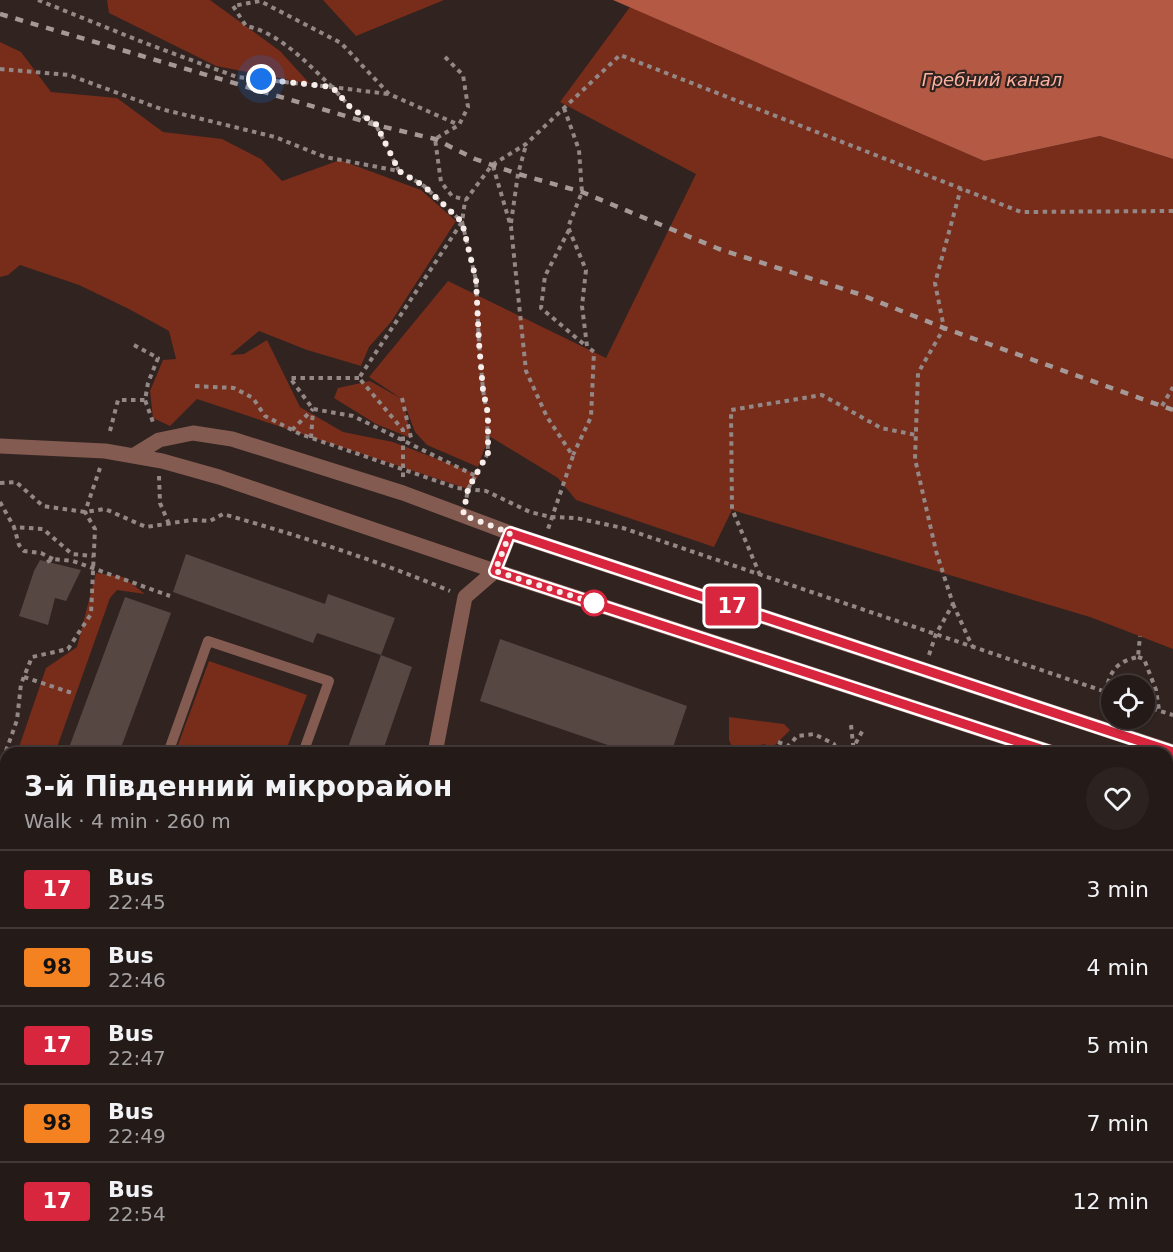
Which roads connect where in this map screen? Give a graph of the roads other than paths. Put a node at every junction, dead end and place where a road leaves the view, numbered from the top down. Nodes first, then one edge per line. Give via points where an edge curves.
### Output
1 (0, 446) edge
2 (133, 456) junction
3 (510, 533) junction
4 (495, 571) junction
5 (170, 747) edge
6 (305, 747) edge
7 (436, 747) edge
8 (1035, 747) edge
9 (1158, 747) edge

1 - 2 street
2 - 3 street via 159,440 193,433 232,439 403,493
2 - 4 street via 219,477
3 - 4 street
3 - 9 street
4 - 7 street via 465,597
4 - 8 street
5 - 6 lane via 208,641 329,681

